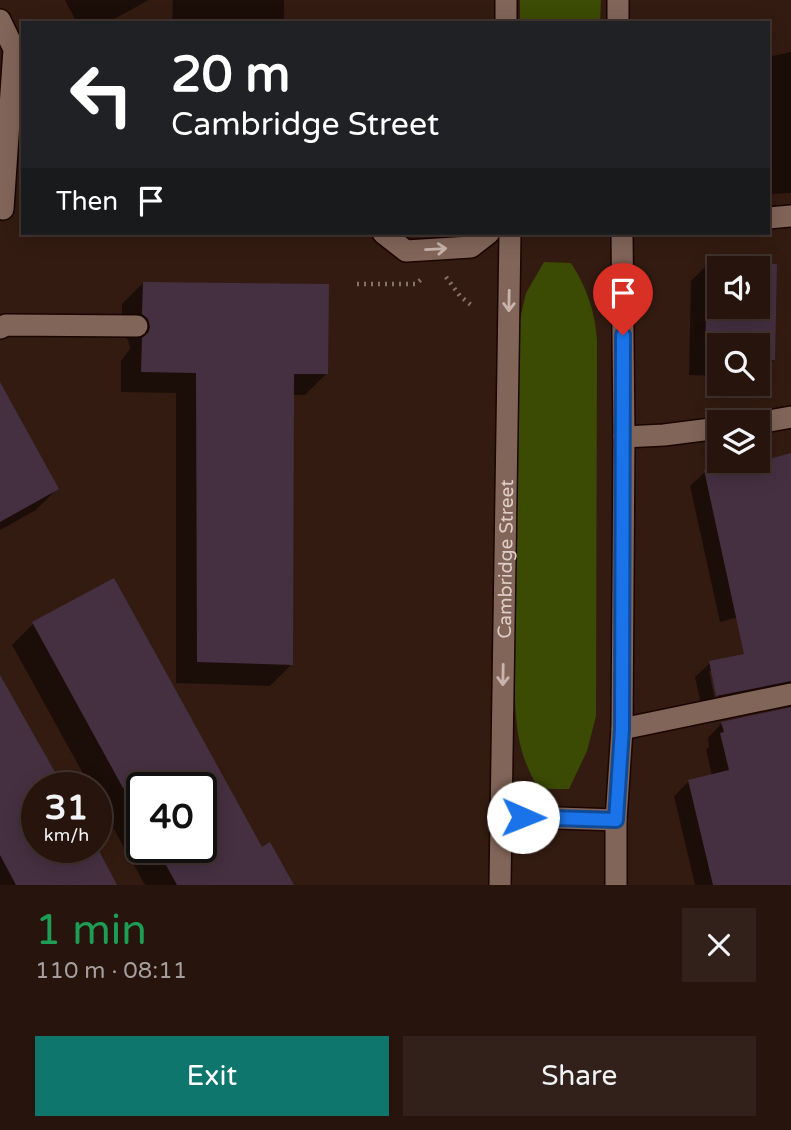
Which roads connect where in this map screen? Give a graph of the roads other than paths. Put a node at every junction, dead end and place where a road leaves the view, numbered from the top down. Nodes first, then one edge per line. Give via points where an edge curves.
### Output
1 (506, 0) edge
2 (618, 0) edge
3 (0, 20) edge
4 (506, 21) edge
5 (618, 21) edge
6 (3, 209) dead end
7 (791, 216) edge
8 (770, 218) edge
9 (386, 235) edge
10 (486, 235) edge
11 (510, 235) edge
12 (621, 235) edge
13 (2, 322) edge
14 (137, 326) dead end
15 (791, 416) edge
16 (770, 420) edge
17 (707, 430) edge
18 (624, 437) junction
19 (791, 694) edge
20 (622, 729) junction
21 (500, 816) junction
22 (616, 820) junction
23 (500, 885) edge
24 (617, 885) edge

1 - 4 street
2 - 5 street
3 - 6 street via 14,49
7 - 8 street
9 -> 10 street via 406,251 471,247
11 -> 21 street, Cambridge Street
12 - 18 street
13 - 14 street
15 - 16 street
17 - 18 street
18 - 20 street
19 - 20 street
20 - 22 street
21 - 22 street
21 - 23 street, Cambridge Street
22 - 24 street

